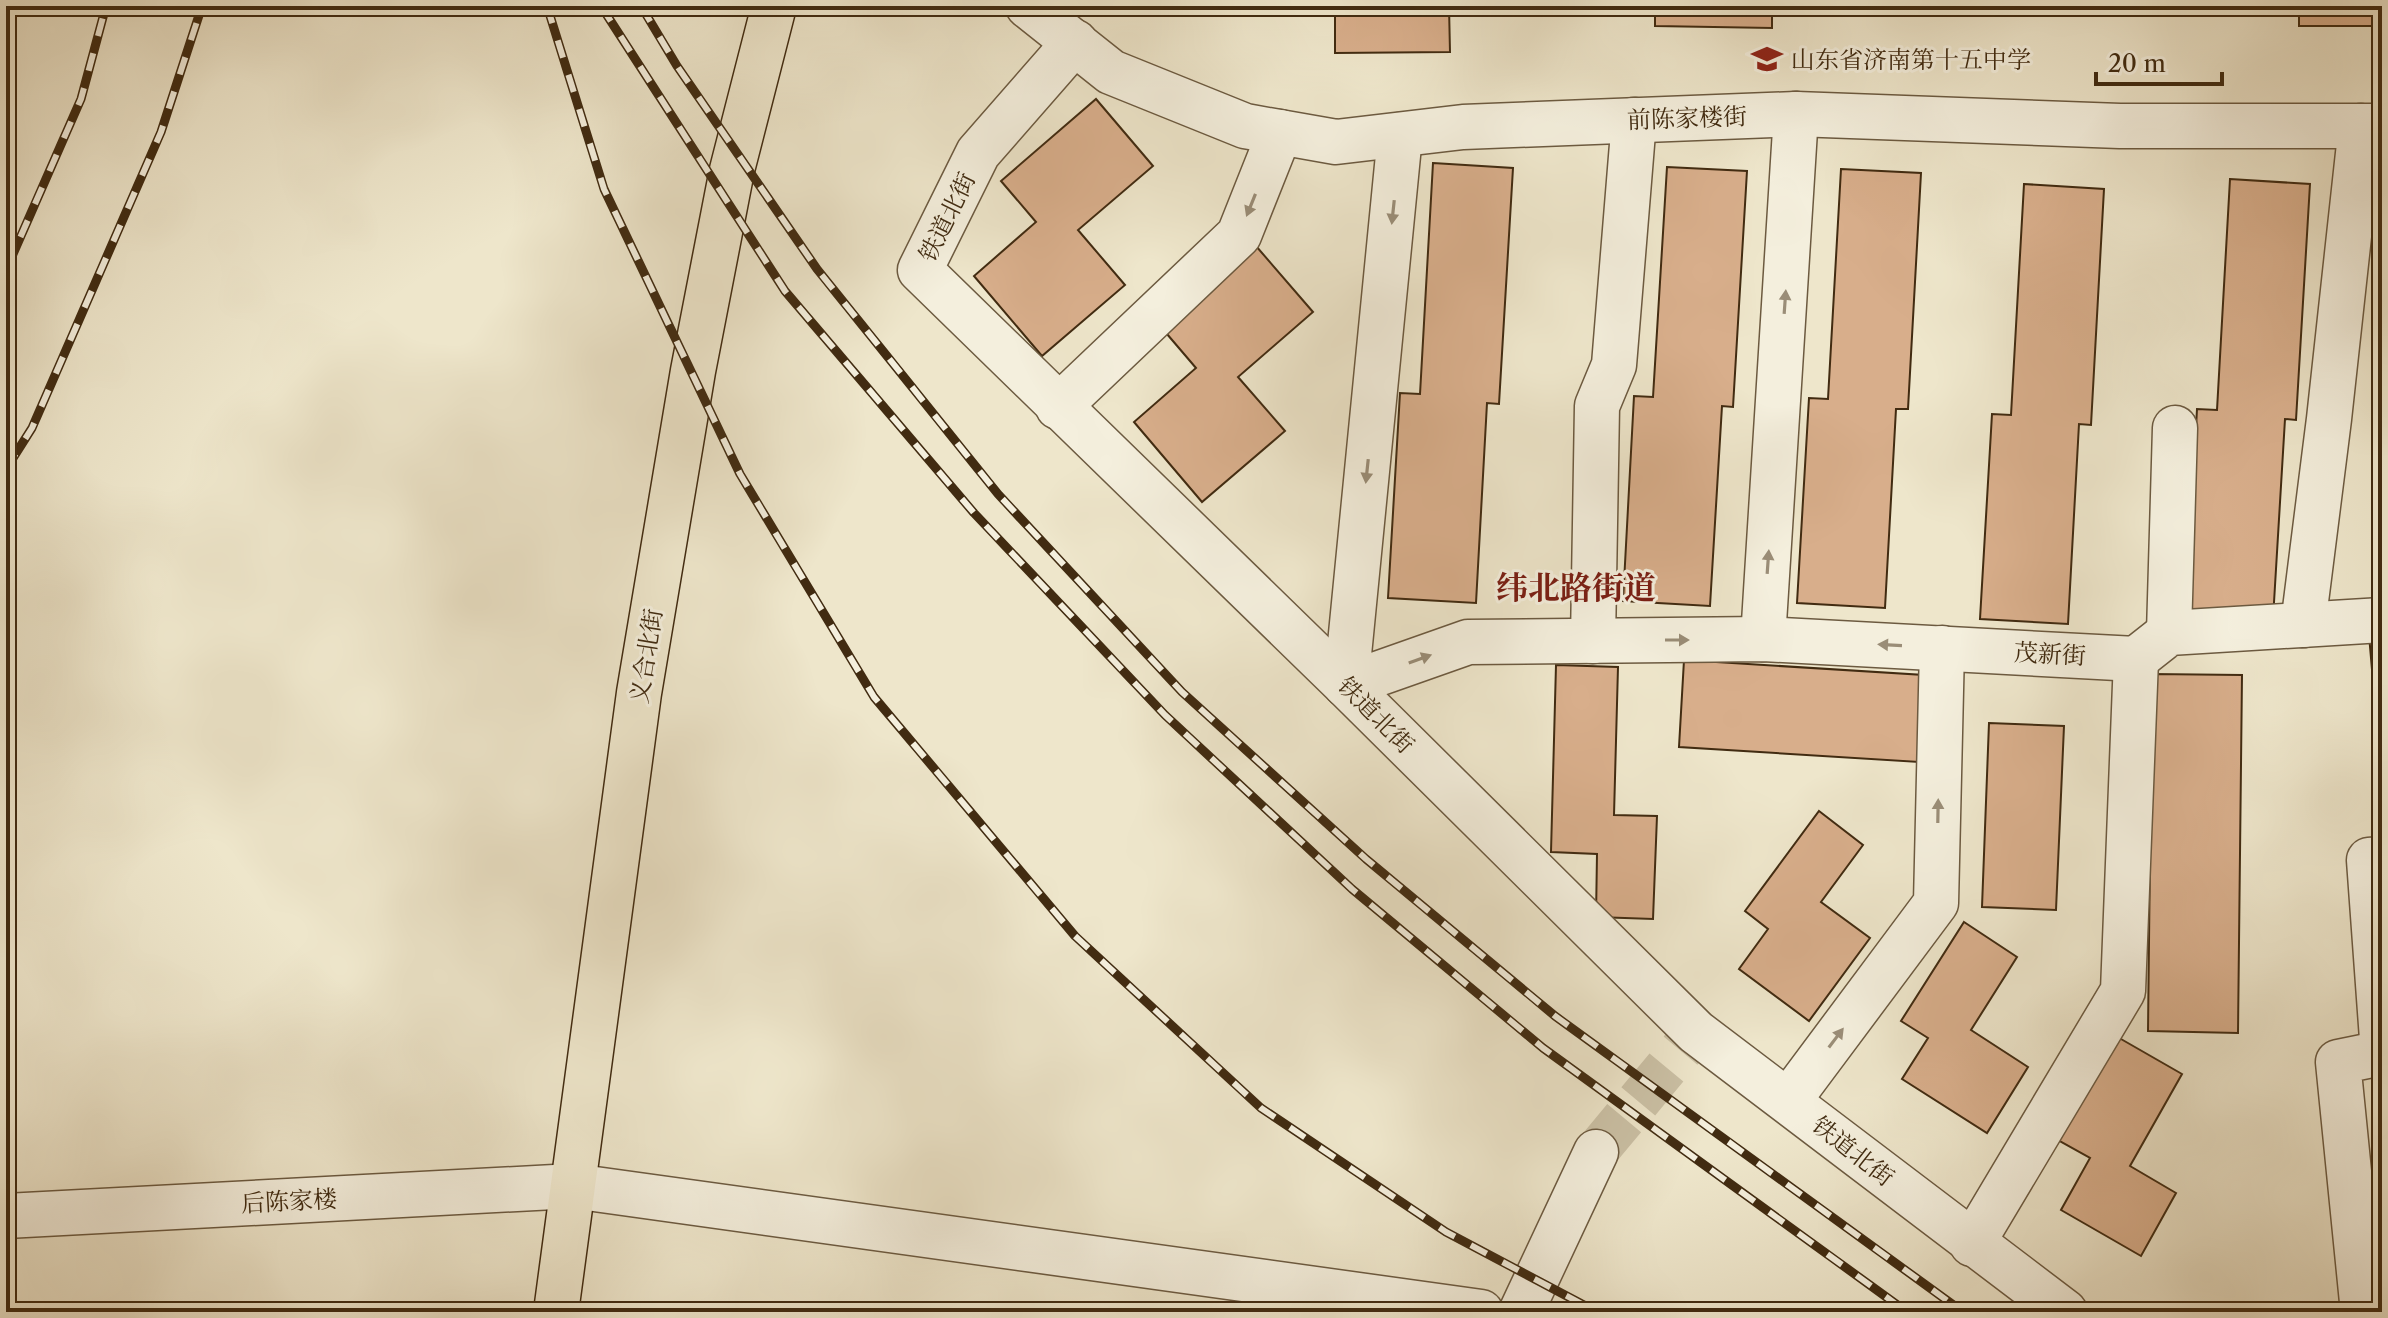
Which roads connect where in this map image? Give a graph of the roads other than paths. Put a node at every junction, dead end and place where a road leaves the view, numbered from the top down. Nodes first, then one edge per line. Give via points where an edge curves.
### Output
1 (774, 6) edge
2 (1028, 6) edge
3 (1075, 42) junction
4 (1796, 114) junction
5 (1634, 120) junction
6 (2371, 126) edge
7 (1280, 132) junction
8 (1400, 135) junction
9 (1058, 407) junction
10 (2175, 428) dead end
11 (2382, 620) edge
12 (2303, 625) junction
13 (1763, 639) junction
14 (1593, 641) junction
15 (2152, 646) junction
16 (1942, 648) junction
17 (1346, 685) junction
18 (2382, 859) edge
19 (2382, 1039) edge
20 (2382, 1053) edge
21 (1789, 1100) junction
22 (1596, 1152) tunnel mouth
23 (573, 1186) junction
24 (6, 1216) edge
25 (1972, 1244) junction
26 (556, 1312) edge
27 (1481, 1312) edge
28 (1521, 1312) edge
29 (2065, 1312) edge
30 (2363, 1312) edge

1 - 23 main road, 义合北街 via 732,170 693,371 639,693
2 - 3 street, 前陈家楼街
3 - 7 street, 前陈家楼街 via 1111,72 1245,126
3 - 9 street, 铁道北街 via 978,153 920,270
4 - 5 street, 前陈家楼街
4 - 6 street, 前陈家楼街 via 2120,126
13 -> 4 street
5 - 8 street, 前陈家楼街
5 - 14 street via 1614,365 1597,406
6 - 12 street
7 - 8 street, 前陈家楼街 via 1336,142
7 -> 9 street via 1239,235
8 -> 17 street
9 - 17 street, 铁道北街
10 - 15 street
11 - 12 street, 茂新街
12 - 15 street, 茂新街
14 -> 13 street, 茂新街
16 -> 13 street, 茂新街
17 -> 14 street, 茂新街 via 1468,642
15 - 16 street, 茂新街
15 - 25 street via 2123,991
21 -> 16 street via 1936,903
17 - 21 street, 铁道北街 via 1696,1032
18 - 19 street via 2369,860
20 - 30 street via 2338,1062
21 - 25 street, 铁道北街
22 - 28 street
23 - 24 street, 后陈家楼
23 - 26 main road, 义合北街
23 - 27 street, 后陈家楼
25 - 29 street, 铁道北街

